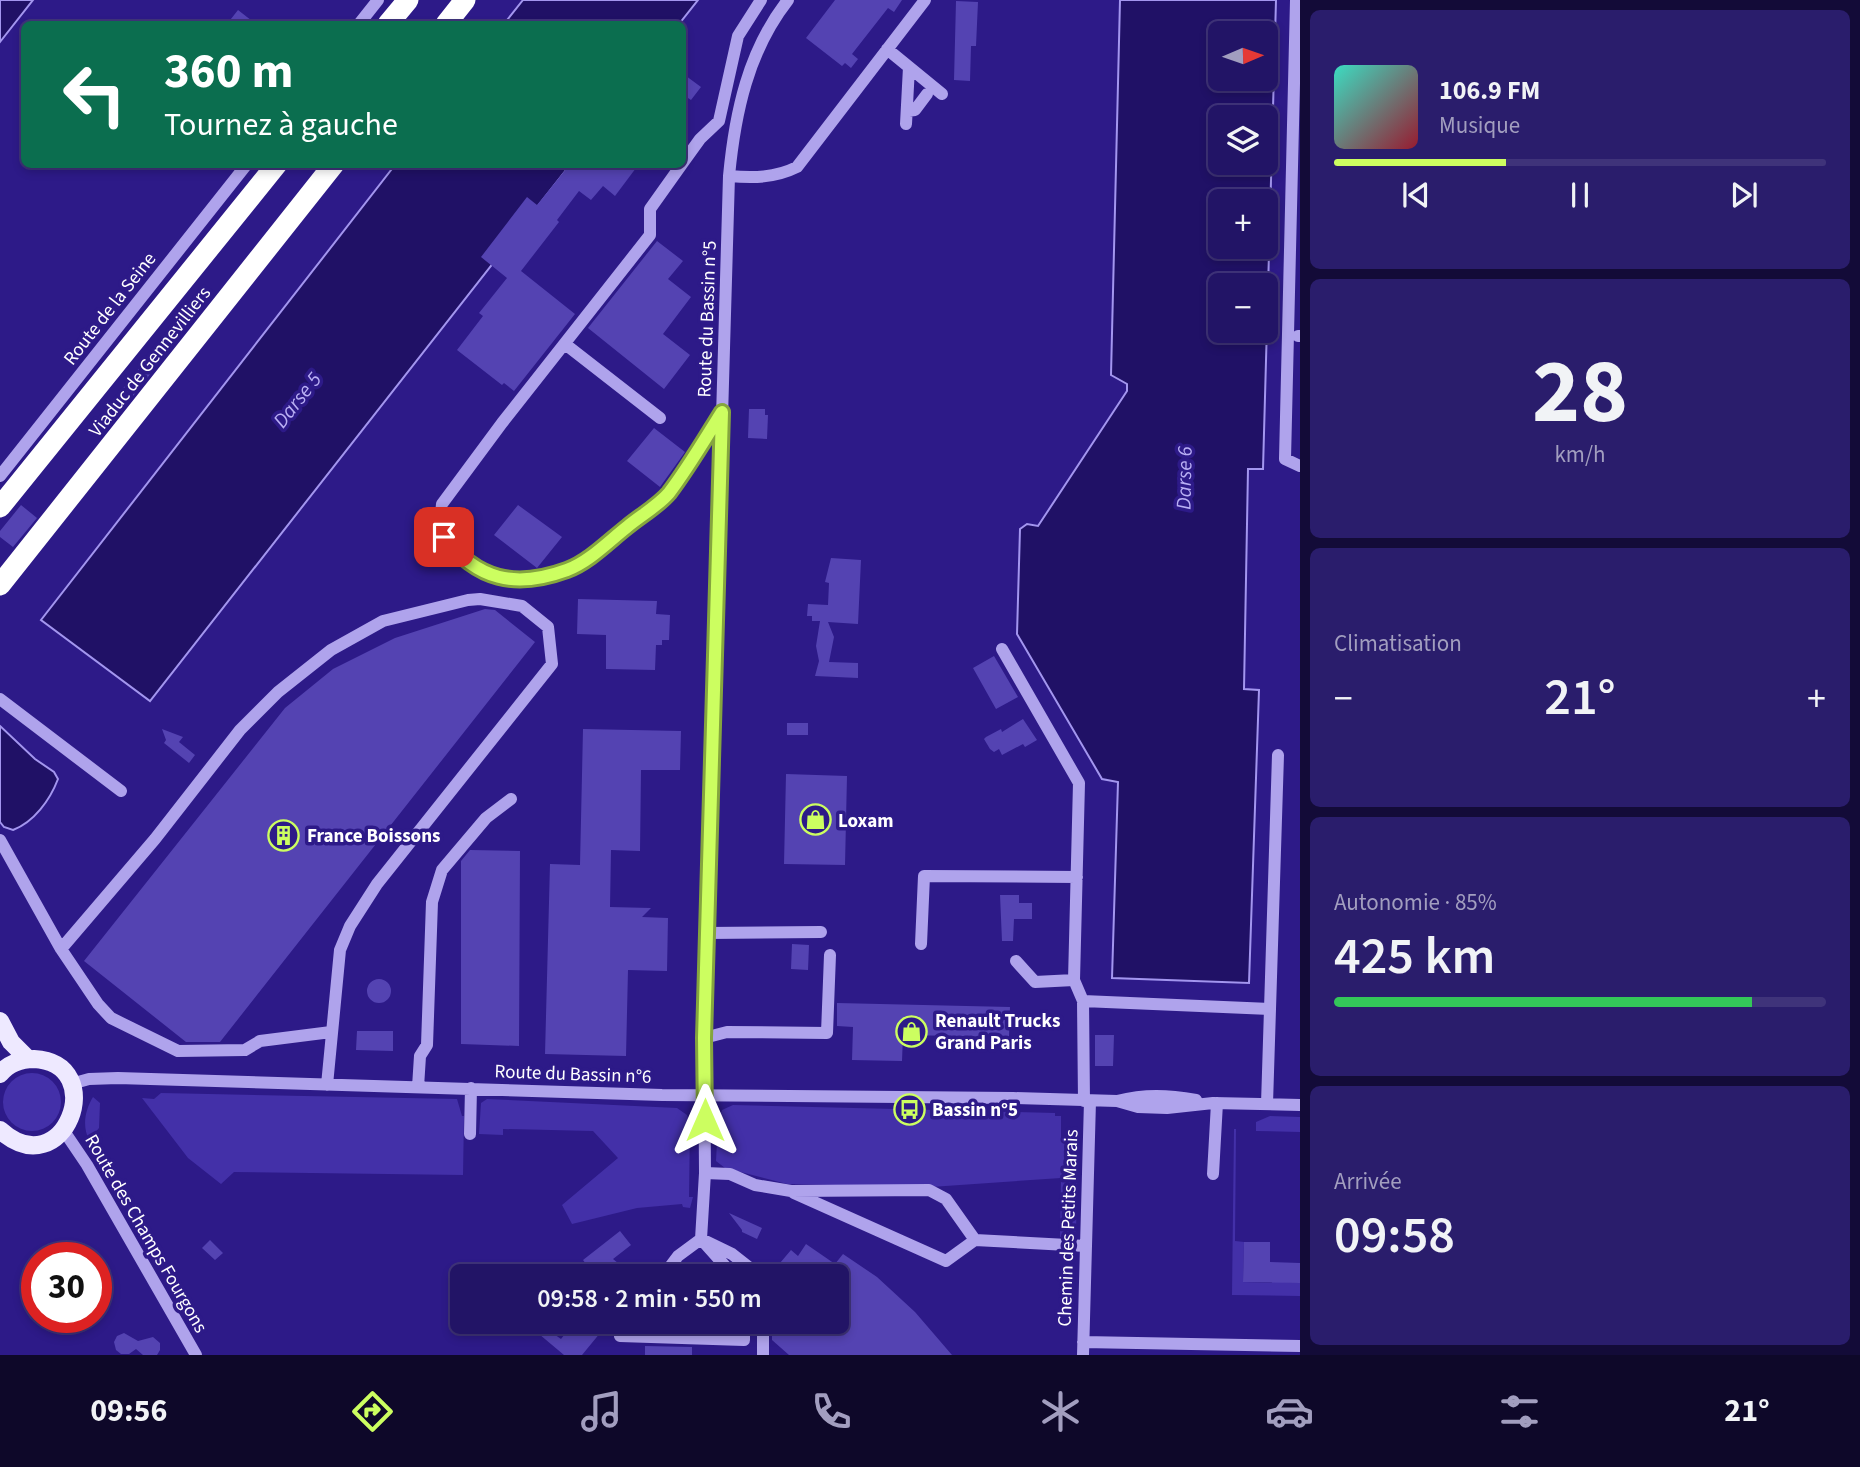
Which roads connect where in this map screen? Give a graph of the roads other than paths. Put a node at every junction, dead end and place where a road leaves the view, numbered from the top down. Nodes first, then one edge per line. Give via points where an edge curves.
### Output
1 (378, 0) edge
2 (408, 0) edge
3 (465, 0) edge
4 (761, 0) edge
5 (788, 0) edge
6 (925, 0) edge
7 (1296, 0) edge
8 (361, 21) edge
9 (390, 21) edge
10 (448, 21) edge
11 (887, 49) junction
12 (909, 67) junction
13 (927, 94) dead end
14 (942, 94) dead end
15 (686, 158) edge
16 (244, 168) edge
17 (274, 168) edge
18 (331, 168) edge
19 (679, 168) edge
20 (729, 176) junction
21 (565, 344) junction
22 (722, 412) junction
23 (660, 418) dead end
24 (1300, 466) edge
25 (0, 476) edge
26 (2, 507) edge
27 (0, 585) edge
28 (1002, 649) dead end
29 (0, 699) edge
30 (1278, 755) dead end
31 (121, 791) dead end
32 (511, 799) dead end
33 (0, 840) edge
34 (1076, 877) junction
35 (821, 932) dead end
36 (707, 933) junction
37 (921, 944) dead end
38 (61, 949) junction
39 (830, 955) dead end
40 (1016, 961) dead end
41 (1074, 980) junction
42 (1083, 1001) junction
43 (1270, 1009) junction
44 (0, 1021) edge
45 (331, 1032) junction
46 (704, 1038) junction
47 (28, 1059) junction
48 (1, 1068) edge
49 (71, 1084) junction
50 (327, 1085) junction
51 (418, 1087) junction
52 (471, 1088) junction
53 (705, 1094) junction
54 (1087, 1101) junction
55 (1215, 1103) junction
56 (1267, 1104) junction
57 (1300, 1105) edge
58 (64, 1131) junction
59 (470, 1134) dead end
60 (3, 1139) edge
61 (705, 1173) junction
62 (1213, 1174) dead end
63 (791, 1191) junction
64 (701, 1239) junction
65 (975, 1240) junction
66 (1086, 1246) junction
67 (672, 1264) edge
68 (723, 1264) edge
69 (745, 1264) edge
70 (621, 1334) edge
71 (744, 1334) edge
72 (763, 1334) edge
73 (1300, 1346) edge
74 (1083, 1349) edge
75 (196, 1355) edge
76 (763, 1355) edge

1 - 8 street
2 - 9 highway
3 - 10 highway
4 - 15 street via 738,36 719,121
5 - 20 street, Route du Bassin n°5 via 761,42 746,82 733,128
6 - 11 street
7 - 24 street via 1285,459
11 - 12 street
11 - 20 street via 797,167 765,177
12 - 13 street via 906,117
12 - 14 street
16 - 25 street, Route de la Seine
17 - 26 highway, Viaduc de Gennevilliers
18 - 27 highway, Viaduc de Gennevilliers
19 - 21 street via 650,209 650,235
20 - 22 street, Route du Bassin n°5
21 - 22 street via 442,504 444,537 465,560 488,575 503,580 555,573 597,551 667,495
21 - 23 street
22 - 36 street, Route du Bassin n°5
28 - 34 street via 1079,783
29 - 31 street
30 - 43 street
32 - 51 street via 486,818 442,870 432,902 427,1045 419,1056
33 - 38 street
34 - 37 street via 923,876
34 - 41 street
35 - 36 street
36 - 46 street, Route du Bassin n°5
38 - 45 street via 111,1018 178,1051 245,1050 260,1041
38 - 45 street via 240,730 331,650 383,621 468,600 522,606 548,627 552,664 377,884 351,926 340,950
39 - 46 street via 827,1033 727,1032
40 - 41 street via 1035,982
41 - 42 street
42 - 43 street
42 - 54 street, Chemin des Petits Marais
43 - 56 street
44 - 47 main road
45 - 50 street
46 - 53 street, Route du Bassin n°5
47 - 48 main road
47 - 49 main road via 54,1065
49 - 50 street, Route du Bassin n°6 via 118,1078
49 - 58 main road via 75,1109
50 - 51 street, Route du Bassin n°6
51 - 52 street, Route du Bassin n°6
52 - 53 street, Route du Bassin n°6
52 - 59 street
53 - 54 street, Route du Bassin n°6
53 - 61 street, Route du Bassin n°5
54 - 55 street, Route du Bassin n°6 via 1167,1108
54 - 66 street, Chemin des Petits Marais
55 - 56 street, Route du Bassin n°6
55 - 62 street
56 - 57 street, Route du Bassin n°6
58 - 60 main road via 38,1145
58 - 75 street, Route des Champs Fourgons
61 - 63 street via 730,1174 755,1185
61 - 64 street, Route du Bassin n°5
63 - 65 street via 946,1261
63 - 65 street via 929,1191 946,1199
64 - 67 street
64 - 68 street
64 - 69 street
65 - 66 street
66 - 74 street, Chemin des Petits Marais
70 - 71 street via 744,1340
72 - 76 street
73 - 74 street

